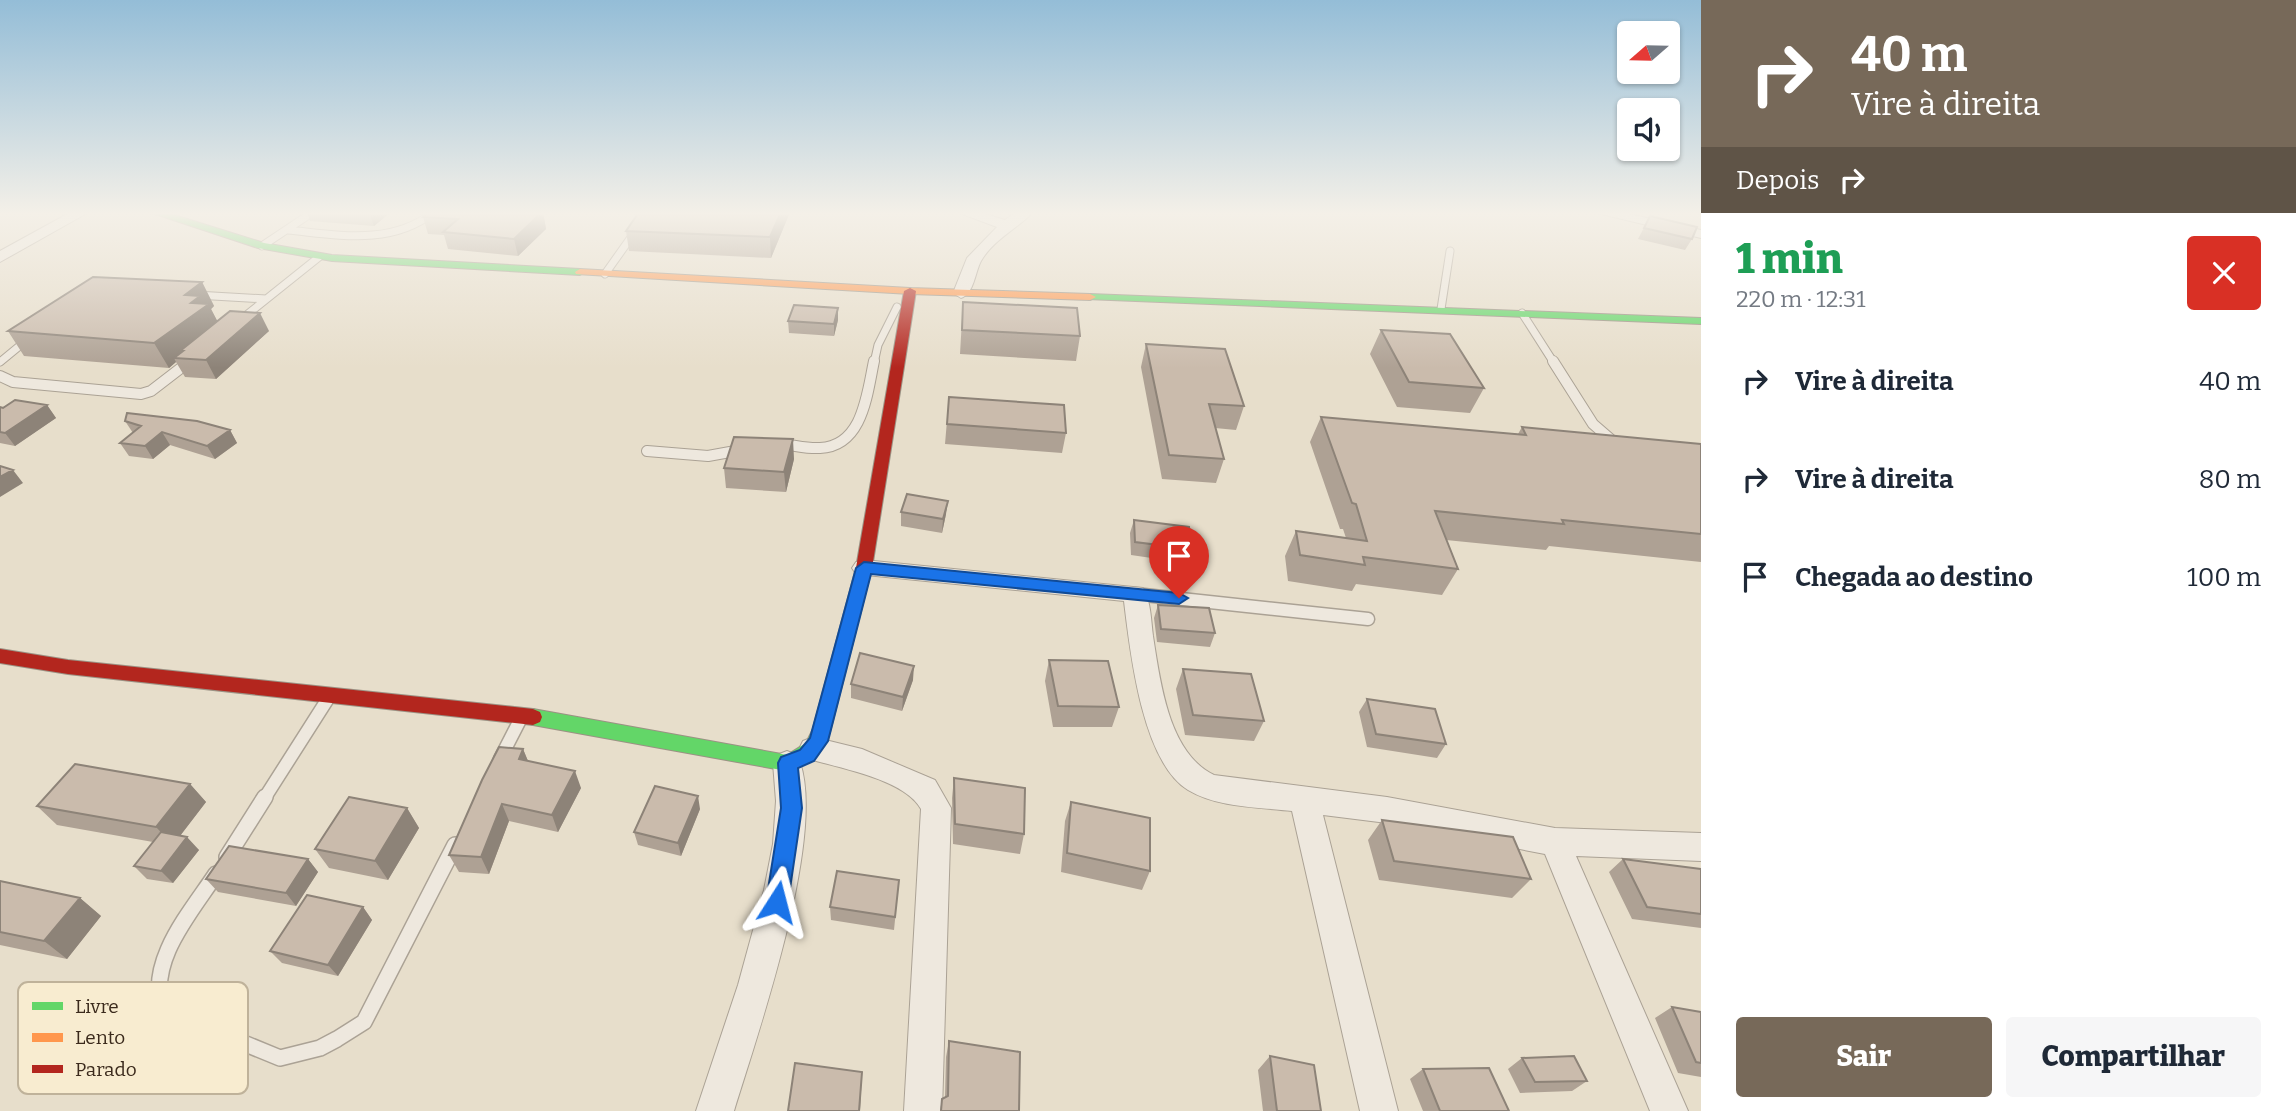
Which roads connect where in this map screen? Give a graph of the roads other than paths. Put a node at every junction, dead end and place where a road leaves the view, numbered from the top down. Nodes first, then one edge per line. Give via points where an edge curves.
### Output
1 (310, 264) edge
2 (434, 264) edge
3 (612, 264) edge
4 (973, 264) edge
5 (1448, 264) edge
6 (605, 274) junction
7 (906, 291) junction
8 (961, 293) junction
9 (185, 294) edge
10 (266, 299) junction
11 (1441, 309) junction
12 (1521, 313) junction
13 (1701, 321) edge
14 (235, 324) edge
15 (39, 331) edge
16 (203, 350) edge
17 (0, 362) edge
18 (0, 376) edge
19 (772, 443) edge
20 (750, 447) edge
21 (1628, 449) edge
22 (648, 452) dead end
23 (864, 568) junction
24 (1135, 594) junction
25 (1368, 619) dead end
26 (0, 656) edge
27 (331, 695) junction
28 (522, 715) junction
29 (800, 756) junction
30 (491, 777) edge
31 (1304, 800) junction
32 (466, 826) edge
33 (1555, 842) junction
34 (1701, 847) edge
35 (157, 982) edge
36 (248, 1045) edge
37 (715, 1111) edge
38 (923, 1111) edge
39 (1379, 1111) edge
40 (1669, 1111) edge

1 - 10 lane
2 - 6 street
3 - 6 lane
4 - 8 street
5 - 11 lane
6 - 7 street
7 - 8 street
7 - 19 lane via 878,344 860,415 848,439 814,448
7 - 23 street
8 - 11 street
9 - 10 lane
10 - 14 lane
11 - 12 street
12 - 13 street
12 - 21 lane via 1593,424
15 - 17 lane
16 - 18 lane via 141,394 13,382
20 - 22 lane via 708,456
23 - 24 street
23 - 29 street via 819,741
24 - 25 lane
24 - 31 street via 1149,686 1183,768 1200,782 1222,790
26 - 27 street
27 - 28 street
27 - 35 lane via 182,928
28 - 29 street
28 - 30 lane
29 - 37 street via 777,902
29 - 38 street via 852,757 925,789 936,808
31 - 33 street via 1387,810
31 - 39 street
32 - 36 lane via 364,1022 320,1048 280,1058
33 - 34 street
33 - 40 street

